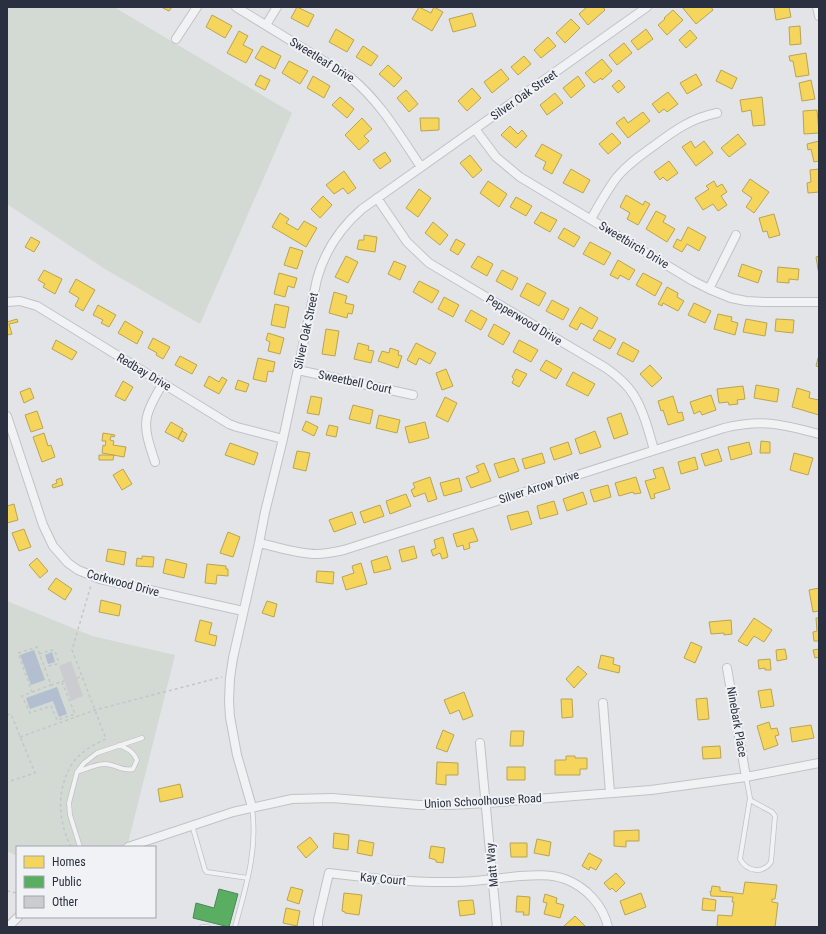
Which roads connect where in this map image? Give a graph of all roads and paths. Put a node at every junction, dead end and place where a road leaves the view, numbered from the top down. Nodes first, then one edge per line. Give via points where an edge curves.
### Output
1 (197, 7) edge
2 (236, 7) edge
3 (277, 7) edge
4 (647, 7) edge
5 (818, 7) edge
6 (819, 16) edge
7 (266, 25) junction
8 (176, 39) dead end
9 (717, 113) dead end
10 (475, 129) junction
11 (421, 167) junction
12 (377, 198) junction
13 (591, 219) junction
14 (736, 235) dead end
15 (709, 289) junction
16 (7, 302) edge
17 (819, 302) edge
18 (298, 370) junction
19 (163, 384) junction
20 (413, 395) dead end
21 (7, 416) edge
22 (819, 434) edge
23 (283, 439) junction
24 (654, 450) junction
25 (155, 462) dead end
26 (260, 543) junction
27 (93, 577) junction
28 (243, 611) junction
29 (40, 654) junction
30 (45, 668) junction
31 (727, 668) dead end
32 (82, 676) junction
33 (222, 677) dead end
34 (77, 678) dead end
35 (51, 685) junction
36 (32, 692) junction
37 (603, 703) dead end
38 (95, 710) junction
39 (7, 715) edge
40 (20, 737) junction
41 (142, 738) dead end
42 (480, 743) dead end
43 (119, 745) junction
44 (819, 763) edge
45 (77, 772) junction
46 (746, 777) junction
47 (7, 782) edge
48 (610, 793) junction
49 (750, 800) junction
50 (487, 803) junction
51 (252, 807) junction
52 (192, 825) junction
53 (80, 846) edge
54 (131, 846) edge
55 (248, 878) junction
56 (493, 878) junction
57 (17, 918) edge
58 (8, 927) edge
59 (202, 927) edge
60 (208, 927) edge
61 (235, 927) edge
62 (318, 927) edge
63 (496, 927) edge
64 (608, 927) edge

1 - 8 street
2 - 7 street, Sweetleaf Drive
3 - 7 street
4 - 10 street, Silver Oak Street
5 - 6 street
7 - 11 street, Sweetleaf Drive via 360,85 387,117
9 - 13 street via 684,124 630,163 607,192
10 - 11 street, Silver Oak Street
10 - 13 street, Sweetbirch Drive via 507,168
11 - 12 street, Silver Oak Street
12 - 18 street, Silver Oak Street via 347,223 334,239 326,255 317,279
12 - 24 street, Pepperwood Drive via 407,242 429,263 618,377 634,395
13 - 15 street, Sweetbirch Drive
14 - 15 street
15 - 17 street, Sweetbirch Drive via 746,301
16 - 19 street, Redbay Drive via 20,301 37,306
18 - 20 street, Sweetbell Court
18 - 23 street, Silver Oak Street
19 - 23 street, Redbay Drive via 228,424
19 - 25 street via 146,415 147,437
21 - 27 street, Corkwood Drive via 47,536 68,563
22 - 24 street, Silver Arrow Drive via 786,425 755,423 724,428
23 - 26 street, Silver Oak Street
24 - 26 street, Silver Arrow Drive via 328,554 298,552
26 - 28 street, Silver Oak Street
27 - 28 street, Corkwood Drive
27 - 32 path via 72,650
28 - 51 street, Silver Oak Street via 232,658 229,701 237,755
29 - 30 path
29 - 30 path via 55,651 57,664
29 - 36 path via 37,647 18,653
30 - 35 path
31 - 46 street, Ninebark Place
32 - 34 path
32 - 38 path
33 - 38 path
35 - 36 path
35 - 36 path via 63,681 75,714 57,720 51,706 30,713 22,696
37 - 48 street
38 - 40 path
39 - 40 path via 11,714
40 - 47 path via 35,773
41 - 43 lane
42 - 50 street, Matt Way
43 - 45 lane via 97,753
43 - 45 lane via 134,754 137,760 133,769 128,771 106,764
44 - 46 street, Union Schoolhouse Road
45 - 53 lane via 69,803
46 - 48 street, Union Schoolhouse Road
46 - 49 lane
48 - 50 street, Union Schoolhouse Road
49 - 49 lane via 740,859 748,869 762,870 771,862 775,816
50 - 51 street, Union Schoolhouse Road via 419,805 312,798
50 - 56 street, Matt Way
51 - 52 street, Union Schoolhouse Road
51 - 55 lane via 255,841
52 - 54 street, Union Schoolhouse Road
52 - 55 lane via 207,872
55 - 61 lane
56 - 62 street, Kay Court via 419,882 329,873
56 - 63 street, Matt Way
56 - 64 street via 550,875 565,879 590,894 604,915
57 - 58 street
59 - 60 lane

